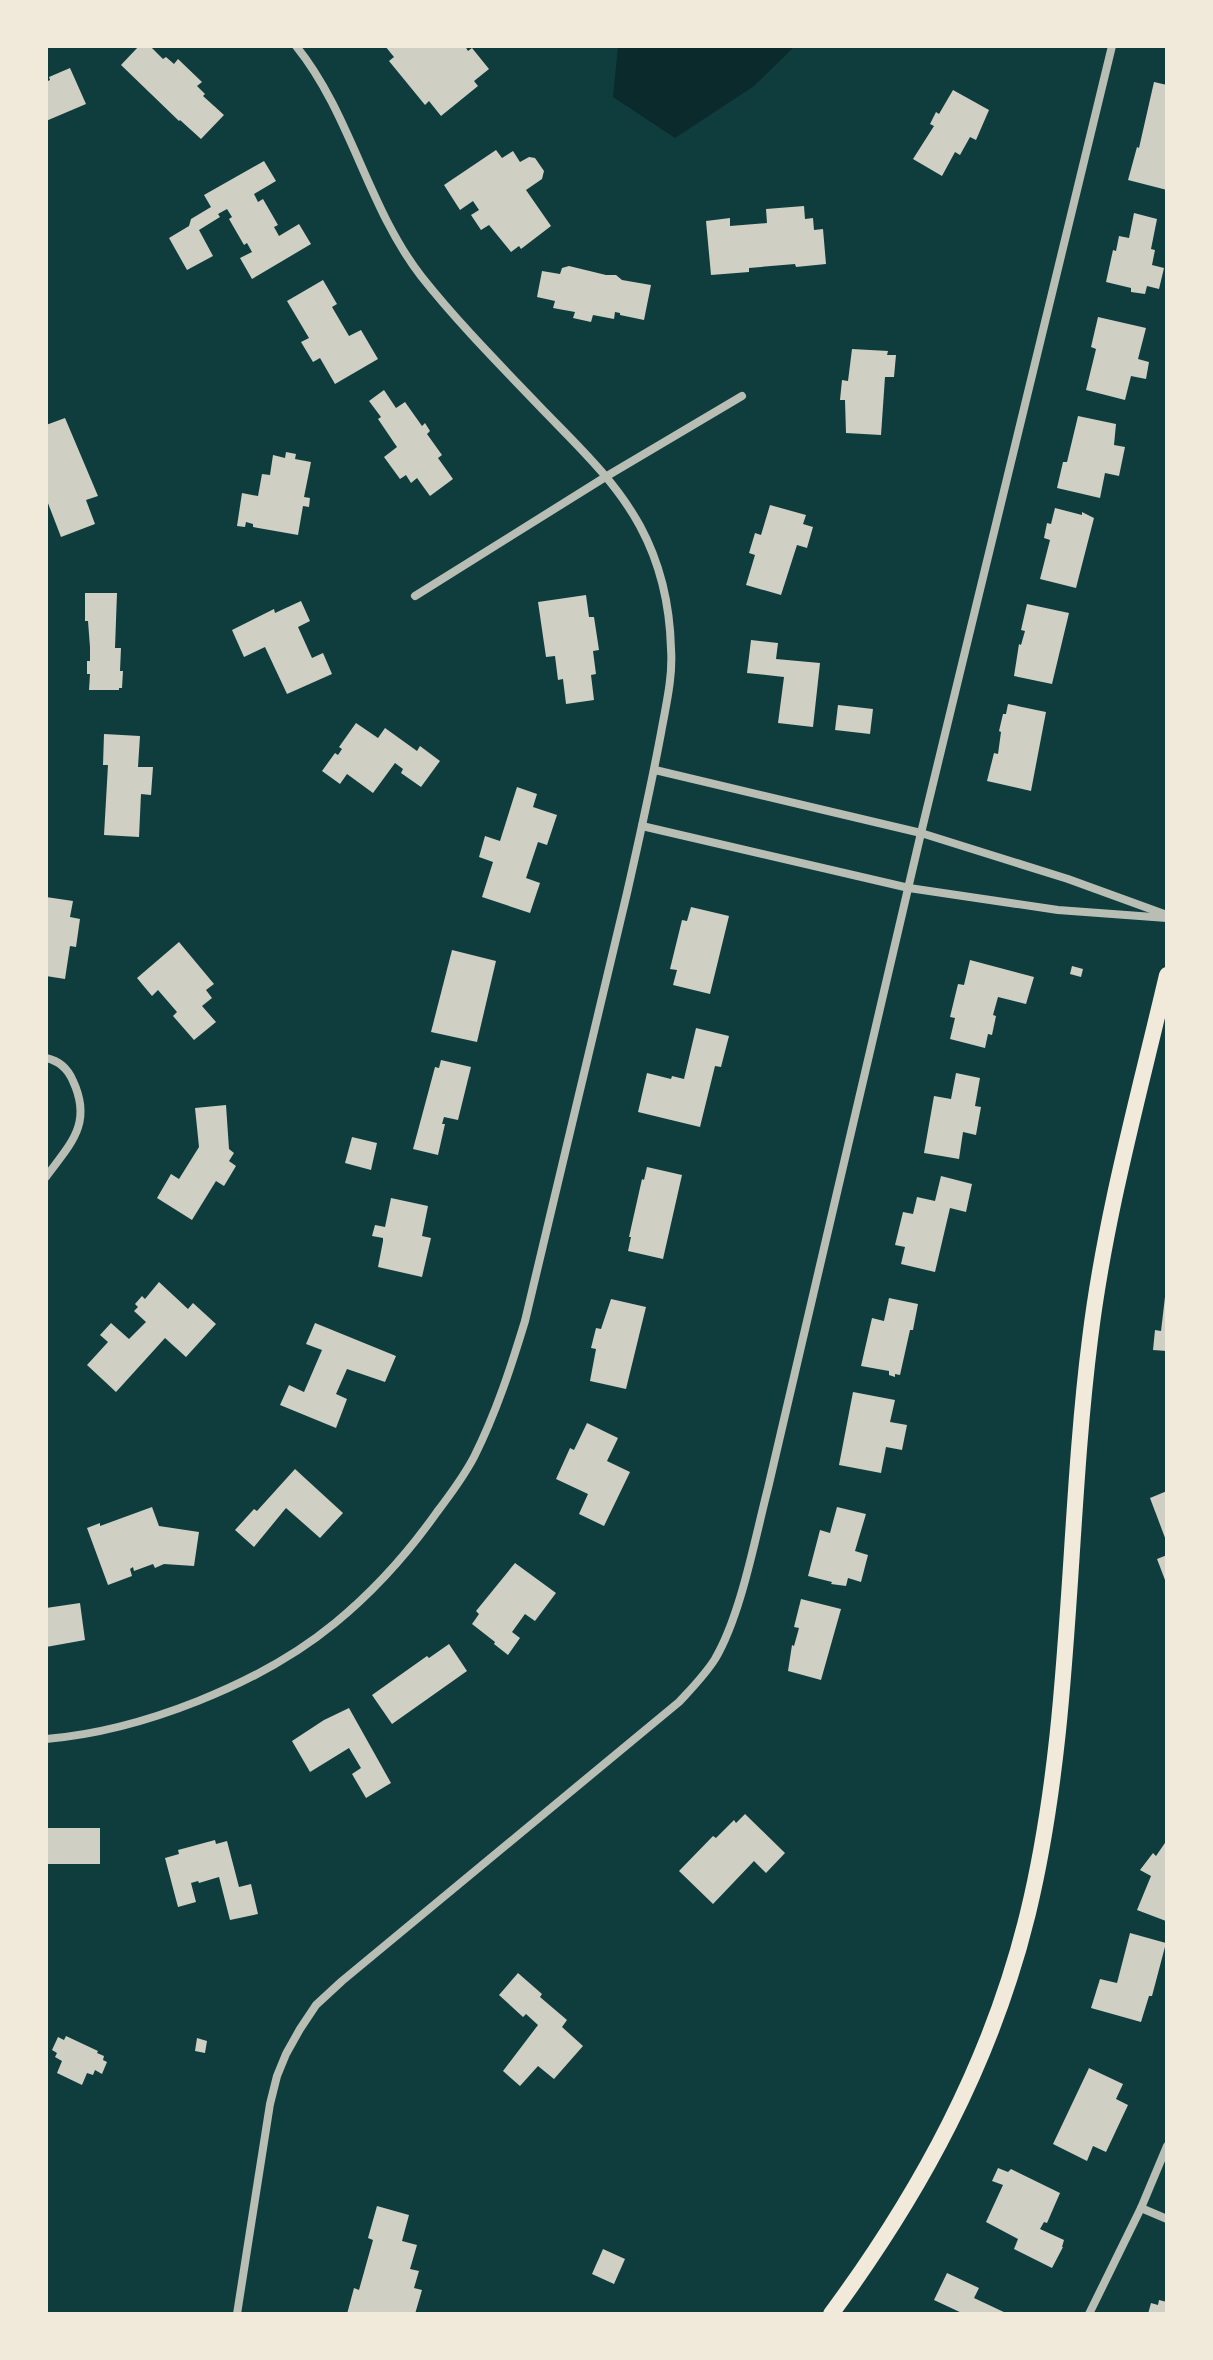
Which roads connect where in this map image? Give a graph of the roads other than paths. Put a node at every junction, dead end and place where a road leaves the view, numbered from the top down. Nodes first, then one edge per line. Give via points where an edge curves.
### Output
1 (296, 46) edge
2 (1112, 46) edge
3 (742, 396) dead end
4 (607, 476) junction
5 (415, 596) dead end
6 (655, 770) junction
7 (642, 826) junction
8 (921, 833) junction
9 (909, 888) junction
10 (1167, 916) edge
11 (1167, 975) edge
12 (46, 1058) edge
13 (46, 1177) edge
14 (46, 1739) edge
15 (1167, 2146) edge
16 (1141, 2208) junction
17 (1167, 2219) edge
18 (237, 2314) edge
19 (831, 2314) edge
20 (1089, 2314) edge

1 - 4 street via 319,79 414,267
2 - 8 street
3 - 4 street
4 - 5 street
4 - 6 street via 640,527 657,565 667,608 670,687
6 - 7 street
6 - 8 street
7 - 9 street
7 - 14 street via 525,1321 494,1412 449,1495 418,1539 356,1606 270,1668 161,1715 77,1737
8 - 9 street
8 - 10 street
9 - 10 street via 1058,910
9 - 18 street via 768,1488 740,1595 717,1656 679,1702 316,2005 286,2054 274,2090
11 - 19 main road via 1098,1284 1081,1425 1058,1723 1028,1915 980,2059 944,2137 872,2258
12 - 13 street via 69,1071 82,1115 75,1138
15 - 16 street
16 - 17 street
16 - 20 street

